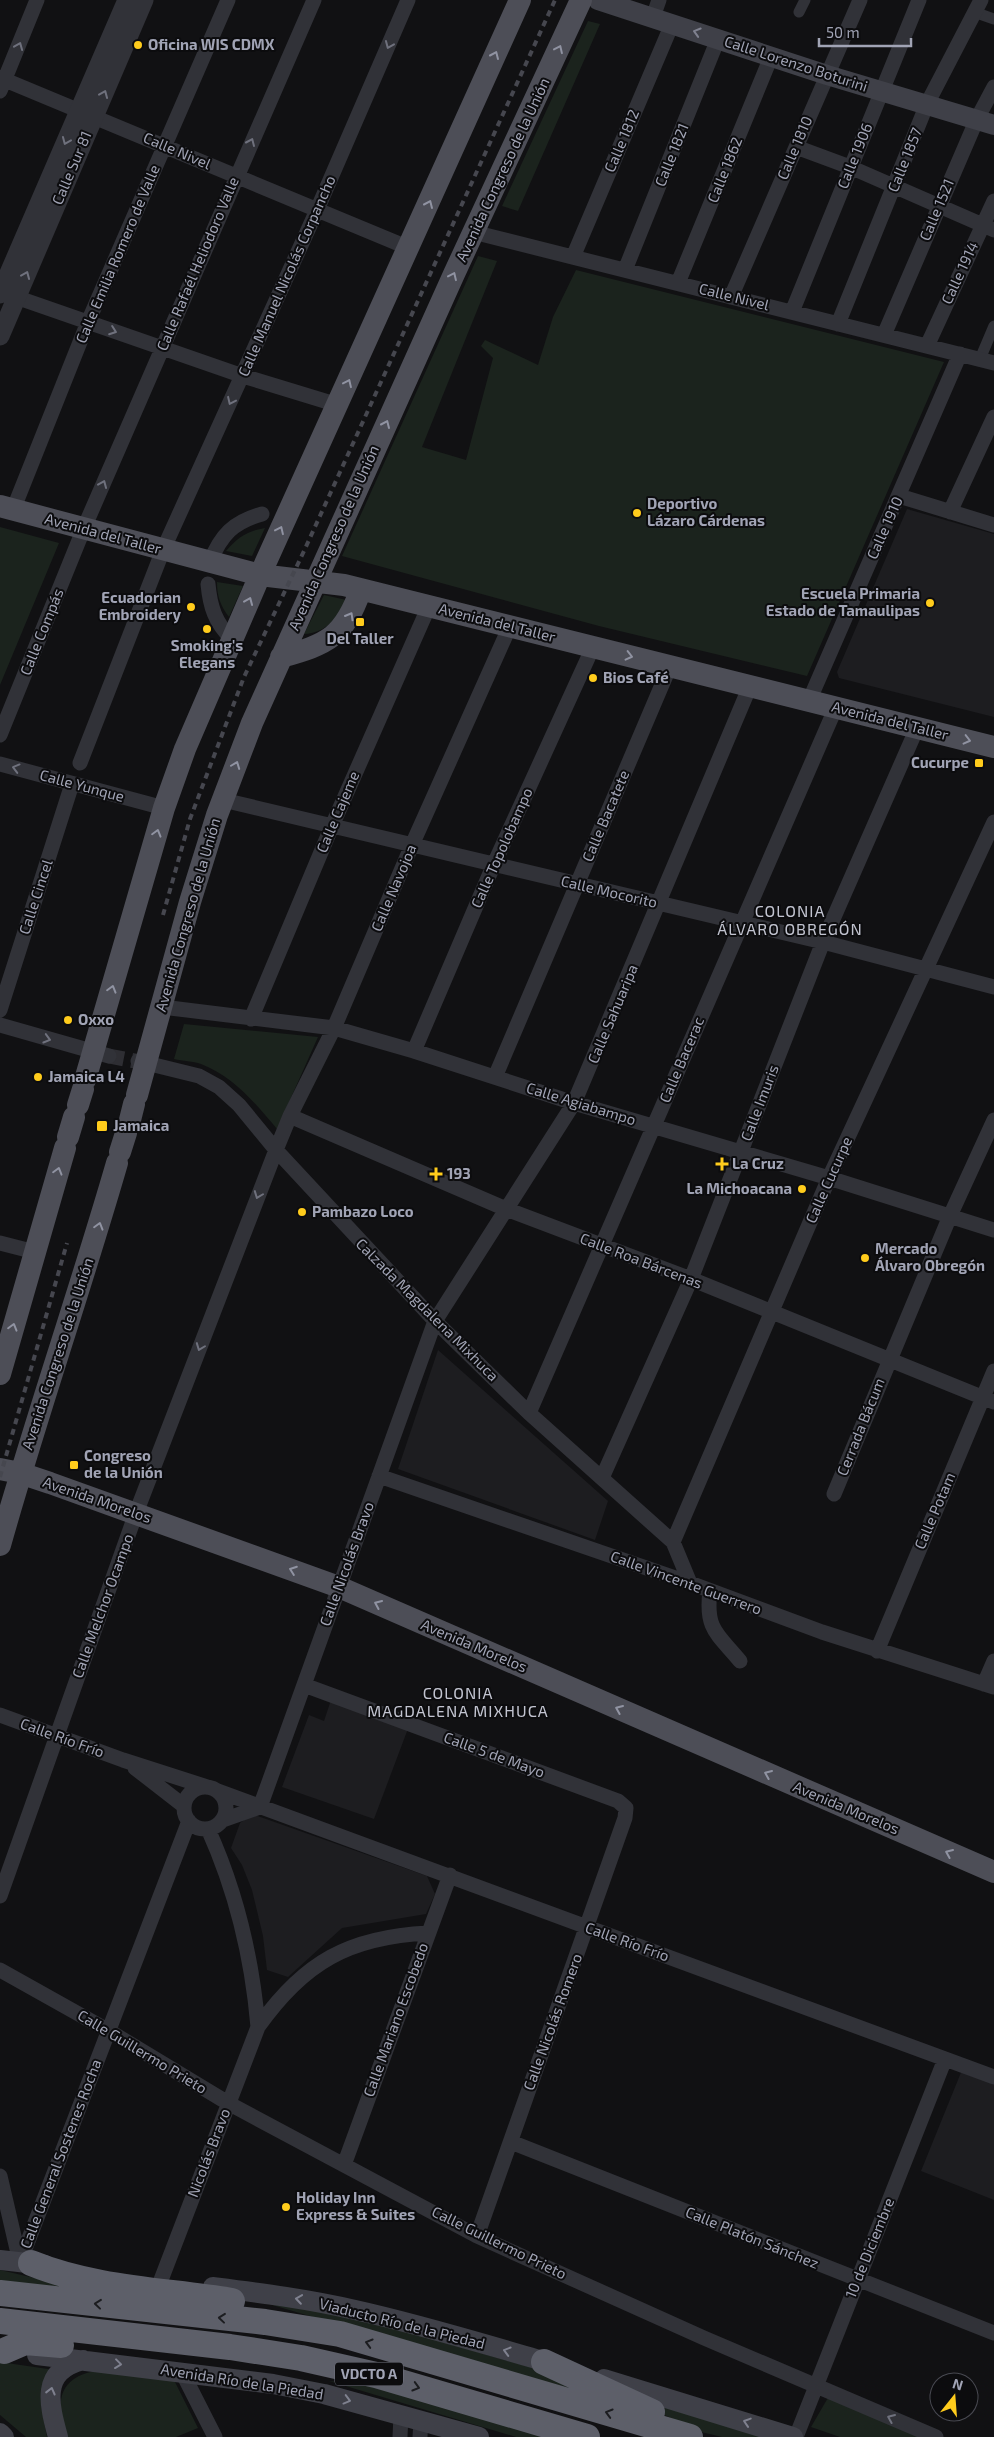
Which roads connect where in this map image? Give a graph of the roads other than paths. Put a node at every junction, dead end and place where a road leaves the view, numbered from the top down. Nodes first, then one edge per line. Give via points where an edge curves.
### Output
1 (37, 0) edge
2 (126, 0) edge
3 (144, 0) edge
4 (228, 0) edge
5 (314, 0) edge
6 (408, 0) edge
7 (520, 0) edge
8 (581, 0) edge
9 (598, 0) edge
10 (805, 0) edge
11 (860, 0) edge
12 (919, 0) edge
13 (977, 3) edge
14 (656, 9) edge
15 (799, 12) dead end
16 (994, 19) edge
17 (672, 24) junction
18 (718, 39) junction
19 (771, 56) junction
20 (827, 75) junction
21 (2, 83) edge
22 (994, 87) edge
23 (881, 91) junction
24 (928, 104) junction
25 (87, 114) junction
26 (985, 122) edge
27 (164, 146) junction
28 (796, 147) junction
29 (850, 167) junction
30 (236, 176) junction
31 (895, 186) junction
32 (994, 201) edge
33 (939, 205) junction
34 (317, 210) junction
35 (988, 227) edge
36 (473, 232) junction
37 (409, 248) junction
38 (573, 257) junction
39 (625, 270) junction
40 (678, 284) junction
41 (4, 293) edge
42 (731, 297) junction
43 (792, 312) junction
44 (88, 322) junction
45 (838, 324) junction
46 (994, 326) edge
47 (884, 335) junction
48 (0, 336) edge
49 (927, 346) junction
50 (161, 348) junction
51 (960, 354) junction
52 (987, 361) edge
53 (243, 376) junction
54 (338, 405) junction
55 (994, 418) edge
56 (899, 496) junction
57 (7, 508) edge
58 (950, 512) junction
59 (262, 514) dead end
60 (994, 525) edge
61 (84, 528) junction
62 (163, 550) junction
63 (209, 573) junction
64 (260, 575) junction
65 (315, 580) junction
66 (361, 589) junction
67 (429, 606) junction
68 (510, 626) junction
69 (232, 638) junction
70 (592, 647) junction
71 (280, 657) junction
72 (670, 666) junction
73 (750, 686) junction
74 (810, 701) junction
75 (836, 707) junction
76 (916, 728) junction
77 (0, 735) edge
78 (994, 747) edge
79 (80, 762) dead end
80 (0, 764) edge
81 (72, 784) junction
82 (223, 800) junction
83 (164, 808) junction
84 (994, 822) edge
85 (332, 826) junction
86 (412, 845) junction
87 (494, 864) junction
88 (577, 884) junction
89 (660, 904) junction
90 (740, 923) junction
91 (823, 942) junction
92 (924, 970) junction
93 (994, 987) edge
94 (162, 1007) junction
95 (0, 1010) edge
96 (251, 1019) junction
97 (0, 1025) edge
98 (334, 1028) junction
99 (414, 1051) junction
100 (101, 1054) junction
101 (141, 1062) junction
102 (495, 1077) junction
103 (574, 1104) junction
104 (290, 1116) junction
105 (994, 1120) edge
106 (653, 1126) junction
107 (276, 1150) junction
108 (741, 1152) junction
109 (829, 1178) junction
110 (506, 1209) junction
111 (950, 1216) junction
112 (994, 1230) edge
113 (0, 1243) edge
114 (603, 1246) junction
115 (35, 1252) junction
116 (691, 1279) junction
117 (772, 1312) junction
118 (435, 1322) junction
119 (889, 1360) junction
120 (994, 1372) edge
121 (0, 1374) edge
122 (988, 1400) edge
123 (529, 1412) junction
124 (10, 1471) edge
125 (379, 1476) junction
126 (602, 1478) junction
127 (834, 1494) dead end
128 (139, 1506) junction
129 (672, 1542) junction
130 (0, 1545) edge
131 (690, 1583) junction
132 (338, 1587) junction
133 (710, 1591) junction
134 (876, 1651) junction
135 (994, 1661) edge
136 (740, 1662) dead end
137 (304, 1685) junction
138 (989, 1685) edge
139 (0, 1715) edge
140 (57, 1736) junction
141 (123, 1760) junction
142 (213, 1789) junction
143 (184, 1806) junction
144 (260, 1807) junction
145 (626, 1808) joint
146 (223, 1820) junction
147 (188, 1821) junction
148 (208, 1829) junction
149 (994, 1872) edge
150 (450, 1875) junction
151 (0, 1896) edge
152 (587, 1928) junction
153 (428, 1933) junction
154 (0, 1970) edge
155 (258, 2027) junction
156 (108, 2032) junction
157 (945, 2059) junction
158 (994, 2077) edge
159 (228, 2103) junction
160 (511, 2142) junction
161 (344, 2165) junction
162 (0, 2176) edge
163 (5, 2215) edge
164 (477, 2236) junction
165 (17, 2262) edge
166 (161, 2280) junction
167 (858, 2280) junction
168 (0, 2293) edge
169 (0, 2321) edge
170 (994, 2333) edge
171 (340, 2334) junction
172 (2, 2351) edge
173 (83, 2360) junction
174 (544, 2362) junction
175 (182, 2372) junction
176 (376, 2375) junction
177 (815, 2386) junction
178 (401, 2415) junction
179 (421, 2429) edge
180 (0, 2433) edge
181 (4, 2437) edge
182 (58, 2437) edge
183 (216, 2437) edge
184 (400, 2437) edge
185 (479, 2437) edge
186 (587, 2437) edge
187 (690, 2437) edge
188 (697, 2437) edge
189 (794, 2437) edge
190 (936, 2437) edge

21 -> 1 street
2 - 25 street, Calle Sur 81
25 -> 3 street, Calle Sur 81
4 - 27 street, Calle Emilia Romero de Valle
30 -> 5 street, Calle Rafaél Heliodoro Valle
6 -> 34 street, Calle Manuel Nicolás Corpancho
37 -> 7 main road
36 -> 8 main road, Avenida Congreso de la Unión
9 - 14 main road, Calle Lorenzo Boturini
10 - 15 street
11 - 20 street, Calle 1810
12 - 23 street, Calle 1906
13 - 16 street
13 - 24 street, Calle 1857
14 - 17 main road, Calle Lorenzo Boturini
18 -> 17 main road, Calle Lorenzo Boturini
17 - 38 street, Calle 1812
18 - 19 main road, Calle Lorenzo Boturini
18 - 39 street, Calle 1821
19 - 20 main road, Calle Lorenzo Boturini
19 - 40 street, Calle 1862
20 - 23 main road, Calle Lorenzo Boturini
20 - 28 street, Calle 1810
21 - 25 street, Calle Nivel
22 - 26 street, Calle 1521
23 - 24 main road, Calle Lorenzo Boturini
23 - 29 street, Calle 1906
24 - 26 main road, Calle Lorenzo Boturini
24 - 31 street, Calle 1857
25 - 27 street, Calle Nivel
25 - 41 street, Calle Sur 81
26 - 33 street, Calle 1521
27 - 30 street, Calle Nivel
27 - 44 street, Calle Emilia Romero de Valle
28 - 29 street
28 - 42 street, Calle 1810
29 - 31 street
29 - 43 street, Calle 1906
30 - 34 street, Calle Nivel
30 - 50 street, Calle Rafaél Heliodoro Valle
31 - 33 street
31 - 45 street, Calle 1857
32 - 35 street, Calle 1914
33 - 35 street
33 - 47 street, Calle 1521
34 - 37 street, Calle Nivel
34 - 53 street, Calle Manuel Nicolás Corpancho
35 - 49 street, Calle 1914
36 - 38 street, Calle Nivel
65 -> 36 main road, Avenida Congreso de la Unión
54 -> 37 main road
38 - 39 street, Calle Nivel
39 - 40 street, Calle Nivel
40 - 42 street, Calle Nivel
41 - 44 street
41 - 48 street, Calle Sur 81
42 - 43 street, Calle Nivel
43 - 45 street, Calle Nivel
44 -> 50 street
44 - 57 street, Calle Emilia Romero de Valle
45 - 47 street, Calle Nivel
46 - 52 street
47 - 49 street, Calle Nivel
49 - 51 street, Calle Nivel
50 - 53 street
61 -> 50 street, Calle Rafaél Heliodoro Valle
51 - 52 street, Calle Nivel
51 - 56 street, Calle 1910
53 - 54 street
53 -> 62 street, Calle Manuel Nicolás Corpancho
64 -> 54 main road
55 - 58 street
56 - 58 street
56 - 74 street, Calle 1910
57 - 61 main road, Avenida del Taller
58 - 60 street
59 - 63 street via 234,526 218,543
61 - 62 main road, Avenida del Taller
61 - 77 street, Calle Compás
62 - 63 main road, Avenida del Taller
62 - 79 street
63 - 64 main road, Avenida del Taller
63 - 69 street via 212,612
64 - 65 main road, Avenida del Taller
69 -> 64 main road
65 - 66 main road, Avenida del Taller
65 - 71 main road, Avenida Congreso de la Unión
66 - 67 main road, Avenida del Taller
71 -> 66 main road via 316,646 341,630 354,610
67 - 68 main road, Avenida del Taller
67 - 85 street, Calle Cajeme
68 - 70 main road, Avenida del Taller
68 - 86 street, Calle Navojoa
69 - 83 main road
70 -> 72 main road, Avenida del Taller
70 - 87 street, Calle Topolobampo
82 -> 71 main road, Avenida Congreso de la Unión
72 - 73 main road, Avenida del Taller
72 - 88 street, Calle Bacatete
73 - 74 main road, Avenida del Taller
73 - 89 street, Calle Sahuaripa
74 - 75 main road, Avenida del Taller
75 - 76 main road, Avenida del Taller
75 - 90 street, Calle Bacerac
76 -> 78 main road, Avenida del Taller
76 - 91 street, Calle Imuris
81 -> 80 street, Calle Yunque
81 - 83 street, Calle Yunque
81 - 95 street, Calle Cincel
82 - 85 street, Calle Mocorito
82 - 94 main road, Avenida Congreso de la Unión via 190,902
100 -> 83 main road
84 - 92 street, Calle Cucurpe
85 - 86 street, Calle Mocorito
85 - 96 street, Calle Cajeme
86 - 87 street, Calle Mocorito
86 - 98 street, Calle Navojoa
87 - 88 street, Calle Mocorito
87 - 99 street, Calle Topolobampo
88 - 89 street, Calle Mocorito
88 - 102 street, Calle Bacatete
89 - 90 street, Calle Mocorito
89 - 103 street, Calle Sahuaripa
90 - 91 street, Calle Mocorito
90 - 106 street, Calle Bacerac
91 - 92 street, Calle Mocorito
91 - 108 street, Calle Imuris
92 - 93 street, Calle Mocorito
92 - 109 street, Calle Cucurpe
94 - 96 street, Calle Agiabampo
94 - 101 main road, Avenida Congreso de la Unión
96 - 98 street, Calle Agiabampo
97 -> 100 street
98 - 99 street, Calle Agiabampo
98 - 104 street, Calle Navojoa
99 - 102 street, Calle Agiabampo
115 -> 100 main road via 76,1113
101 - 107 street, Calzada Magdalena Mixhuca via 199,1076 219,1087 239,1105
124 -> 101 main road, Avenida Congreso de la Unión via 42,1401 80,1289 127,1128
102 - 103 street, Calle Agiabampo
103 - 106 street, Calle Agiabampo
103 - 110 street, Calle Sahuaripa
104 - 107 street, Calle Navojoa
104 - 110 street, Calle Roa Bárcenas
105 - 111 street, Cerrada Bácum
106 - 108 street, Calle Agiabampo
106 - 114 street, Calle Bacerac
107 - 118 street, Calzada Magdalena Mixhuca
107 -> 128 street, Calle Melchor Ocampo
108 - 109 street, Calle Agiabampo
108 - 116 street, Calle Imuris
109 - 111 street, Calle Agiabampo
109 - 117 street, Calle Cucurpe
110 - 114 street, Calle Roa Bárcenas
110 - 118 street, Calle Sahuaripa
111 - 112 street, Calle Agiabampo
111 - 119 street, Cerrada Bácum
113 - 115 street
114 - 116 street, Calle Roa Bárcenas
114 - 123 street, Calle Bacerac
121 -> 115 main road
116 - 117 street, Calle Roa Bárcenas
116 - 126 street, Calle Imuris
117 - 119 street, Calle Roa Bárcenas
117 - 129 street, Calle Cucurpe
118 - 123 street, Calzada Magdalena Mixhuca
118 - 125 street, Calle Nicolás Bravo
119 - 122 street, Calle Roa Bárcenas
119 - 127 street, Cerrada Bácum
120 - 122 street, Calle Potam
122 - 134 street, Calle Potam
123 - 126 street, Calzada Magdalena Mixhuca
124 - 128 main road, Avenida Morelos
124 - 130 main road, Avenida Congreso de la Unión
125 - 131 street, Calle Vincente Guerrero
125 - 132 street, Calle Nicolás Bravo
126 - 129 street, Calzada Magdalena Mixhuca
132 -> 128 main road, Avenida Morelos
128 - 140 street, Calle Melchor Ocampo
129 - 131 street, Calzada Magdalena Mixhuca
131 - 133 street, Calle Vincente Guerrero
132 - 137 street, Calle Nicolás Bravo
149 -> 132 main road, Avenida Morelos
133 - 134 street, Calle Vincente Guerrero
133 - 136 street via 710,1625
134 - 138 street, Calle Vincente Guerrero
135 - 138 street
137 - 144 street, Calle Nicolás Bravo
137 - 145 street, Calle 5 de Mayo via 618,1801
139 - 140 street, Calle Río Frío
140 - 141 street, Calle Río Frío
140 - 151 street, Calle Melchor Ocampo
141 - 142 street, Calle Río Frío
141 - 143 street, Calle Río Frío
142 - 143 street via 192,1791
142 - 144 street, Calle Río Frío
142 - 146 street via 226,1805
143 - 147 street
144 - 146 street
144 - 150 street, Calle Río Frío
145 - 152 street, Calle Nicolás Romero
146 - 148 street
147 - 148 street via 198,1828
147 - 156 street, Calle General Sostenes Rocha
148 - 155 street via 239,1911 252,1968
150 - 152 street, Calle Río Frío
150 - 153 street, Calle Mariano Escobedo
152 - 157 street, Calle Río Frío
152 - 160 street, Calle Nicolás Romero
153 - 155 street via 394,1935 361,1943 330,1956 278,1999
153 - 161 street, Calle Mariano Escobedo
154 - 156 street, Calle Guillermo Prieto
155 - 159 street, Nicolás Bravo
156 - 159 street, Calle Guillermo Prieto
156 - 165 street, Calle General Sostenes Rocha
157 - 158 street, Calle Río Frío
157 - 167 street, 10 de Diciembre
159 - 161 street, Calle Guillermo Prieto
159 - 166 street, Nicolás Bravo
160 - 164 street, Calle Nicolás Romero
160 - 167 street, Calle Platón Sánchez
161 - 164 street, Calle Guillermo Prieto
162 - 163 street
163 - 165 street
164 - 177 street, Calle Guillermo Prieto
165 - 166 main road, Viaducto Río de la Piedad
165 - 171 highway via 107,2285 253,2305
174 -> 166 main road, Viaducto Río de la Piedad via 356,2310
167 - 170 street, Calle Platón Sánchez
167 - 177 street, 10 de Diciembre
171 -> 168 highway, Viaducto Río de la Piedad / VDCTO A via 265,2322
169 - 176 highway, VDCTO A via 269,2352
187 -> 171 highway, Viaducto Río de la Piedad / VDCTO A
172 - 173 main road, Avenida Río de la Piedad
172 - 176 highway via 25,2342 340,2375
173 -> 175 main road, Avenida Río de la Piedad
182 -> 173 main road via 49,2403 51,2387 66,2367
174 - 188 highway via 650,2411
189 -> 174 main road, Viaducto Río de la Piedad
175 -> 178 main road, Avenida Río de la Piedad via 324,2394
175 - 183 street
176 -> 186 highway, VDCTO A
177 - 189 street, 10 de Diciembre
190 -> 177 street, Calle Guillermo Prieto
178 - 179 main road, Avenida Río de la Piedad
178 - 184 street
179 - 185 main road, Avenida Río de la Piedad
180 - 181 main road

